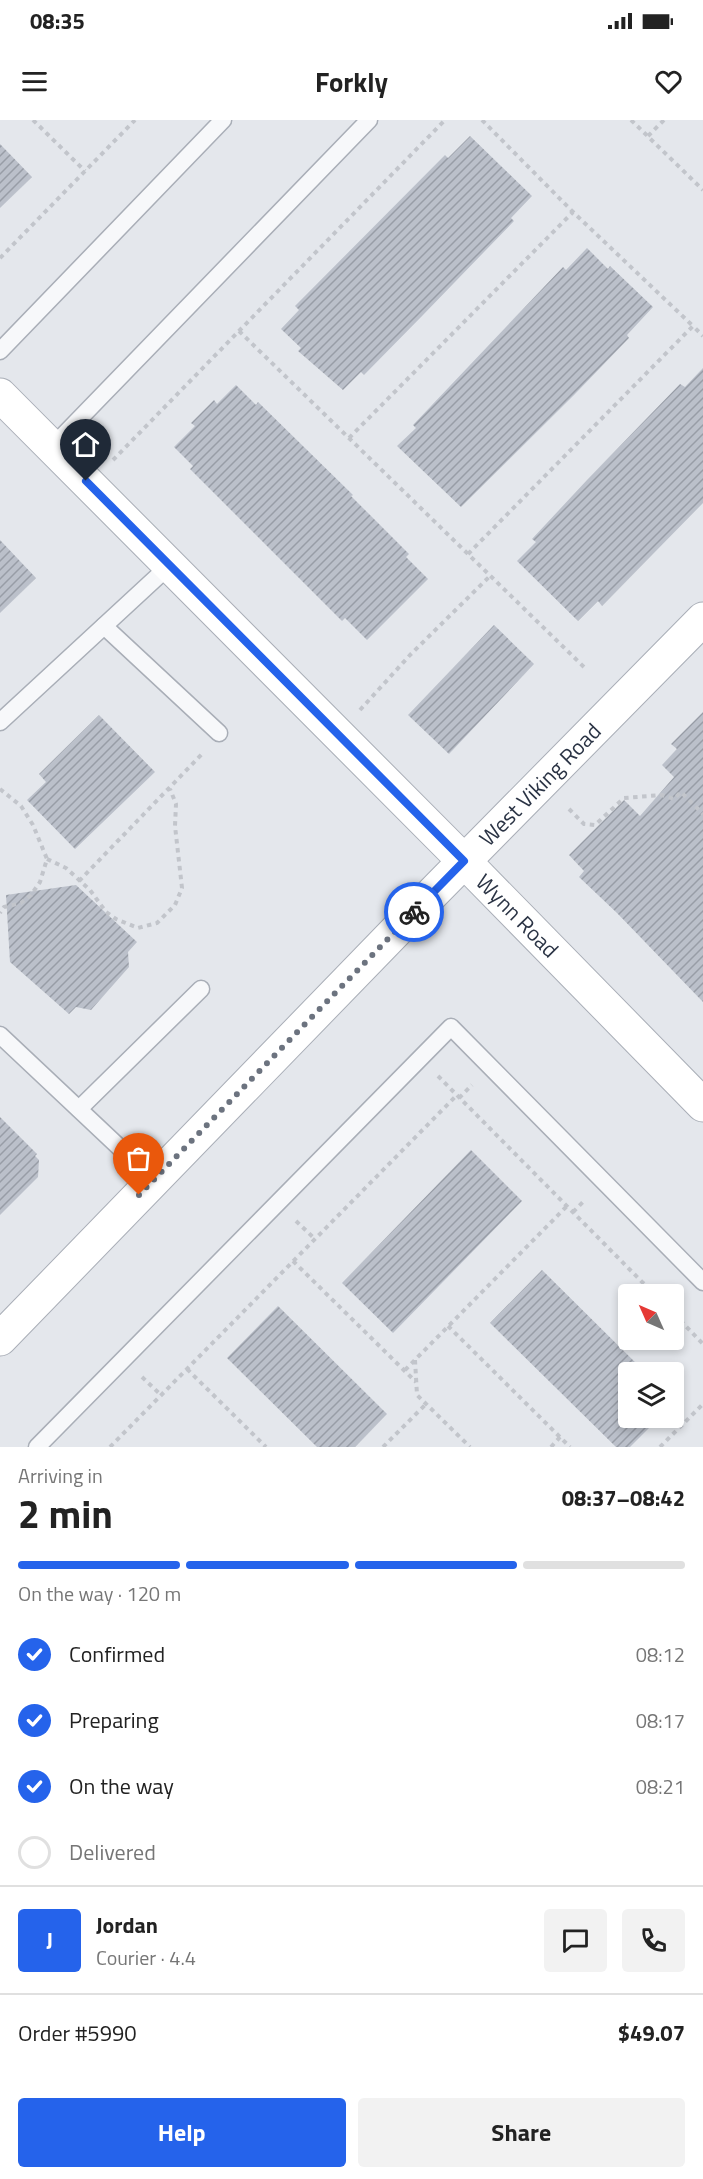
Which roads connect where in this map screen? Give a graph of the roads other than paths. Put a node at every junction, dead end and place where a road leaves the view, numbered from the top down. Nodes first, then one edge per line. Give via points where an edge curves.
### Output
1 (223, 120) edge
2 (369, 120) edge
3 (0, 351) edge
4 (4, 408) edge
5 (52, 447) junction
6 (170, 566) junction
7 (703, 619) edge
8 (104, 626) junction
9 (0, 722) edge
10 (219, 733) road end
11 (464, 861) junction
12 (201, 989) dead end
13 (0, 1035) edge
14 (703, 1105) edge
15 (79, 1109) junction
16 (154, 1180) junction
17 (703, 1282) edge
18 (1, 1336) edge
19 (37, 1447) edge

1 - 3 lane
2 - 5 lane
4 - 5 street, Wynn Road
5 - 6 street, Wynn Road
6 - 8 lane
6 - 11 street, Wynn Road
7 - 11 street, West Viking Road
8 - 9 lane
8 - 10 lane
11 - 14 street, Wynn Road
11 - 16 street, West Viking Road
12 - 15 lane
13 - 15 lane
15 - 16 lane
16 - 18 street, West Viking Road
17 - 19 lane via 451,1027

